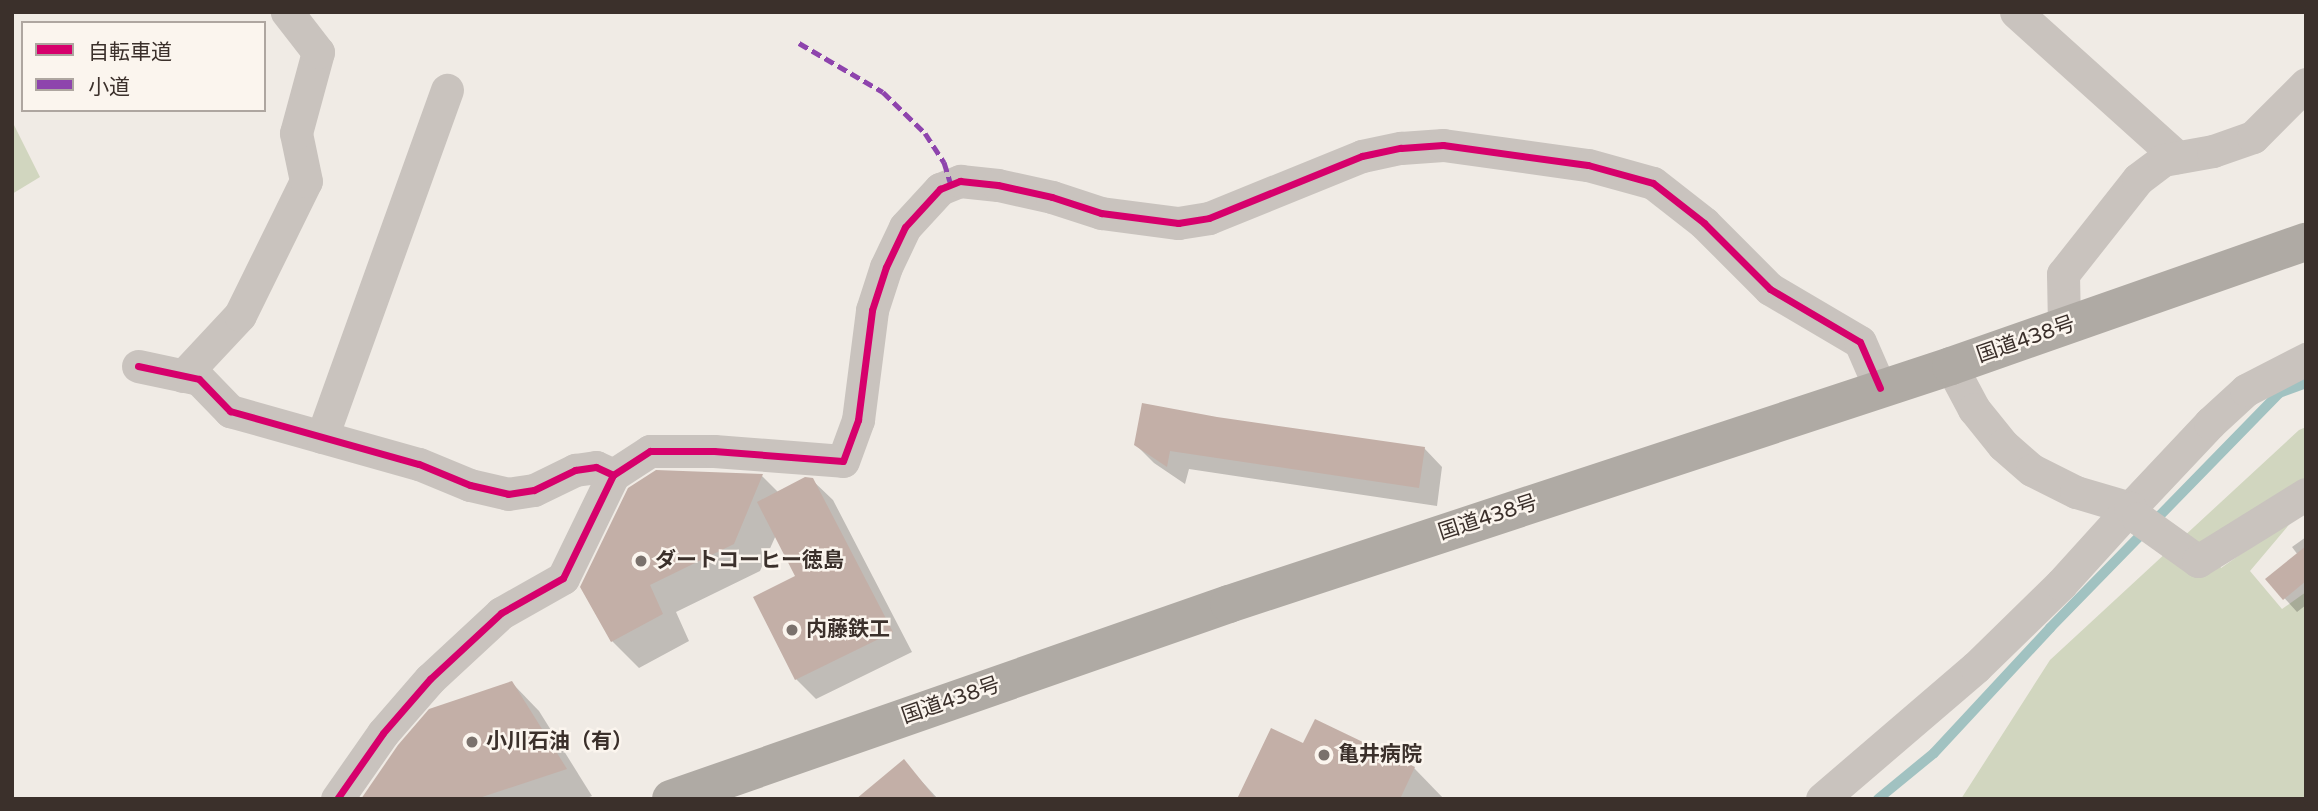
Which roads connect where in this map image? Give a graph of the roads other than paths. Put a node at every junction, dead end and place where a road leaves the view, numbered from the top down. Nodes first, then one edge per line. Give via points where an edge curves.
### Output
1 (287, 12) edge
2 (2016, 12) edge
3 (2306, 83) edge
4 (447, 90) dead end
5 (2177, 157) junction
6 (2306, 242) edge
7 (2064, 326) junction
8 (2306, 359) edge
9 (138, 366) dead end
10 (1951, 366) junction
11 (183, 376) junction
12 (1880, 388) junction
13 (322, 437) junction
14 (613, 475) junction
15 (2306, 494) edge
16 (2134, 513) junction
17 (337, 799) edge
18 (671, 799) edge
19 (1822, 799) edge

1 - 11 street via 318,52 296,133 306,181 240,315
2 - 5 street
3 - 5 street via 2253,137
4 - 13 street
5 - 7 street via 2163,160 2138,179 2063,274
6 - 7 highway, 国道438号
7 - 10 highway, 国道438号
8 - 16 street via 2246,390 2210,423
9 - 11 street
10 - 12 highway, 国道438号
10 - 16 street via 1974,409 2032,470
11 - 13 street via 199,379 230,411
12 - 14 street via 1860,342 1770,289 1704,223 1653,183 1588,165 1432,146 1362,156 1209,218 1178,223 1101,213 998,185 960,181 940,189 905,227 886,267 872,310 858,420 843,461 650,451
12 - 18 highway, 国道438号 via 1242,600
13 - 14 street via 508,494 534,491 575,470 596,467
14 - 17 street via 563,578 501,612 430,679 383,733
15 - 16 street via 2198,561
16 - 19 street via 1976,667

